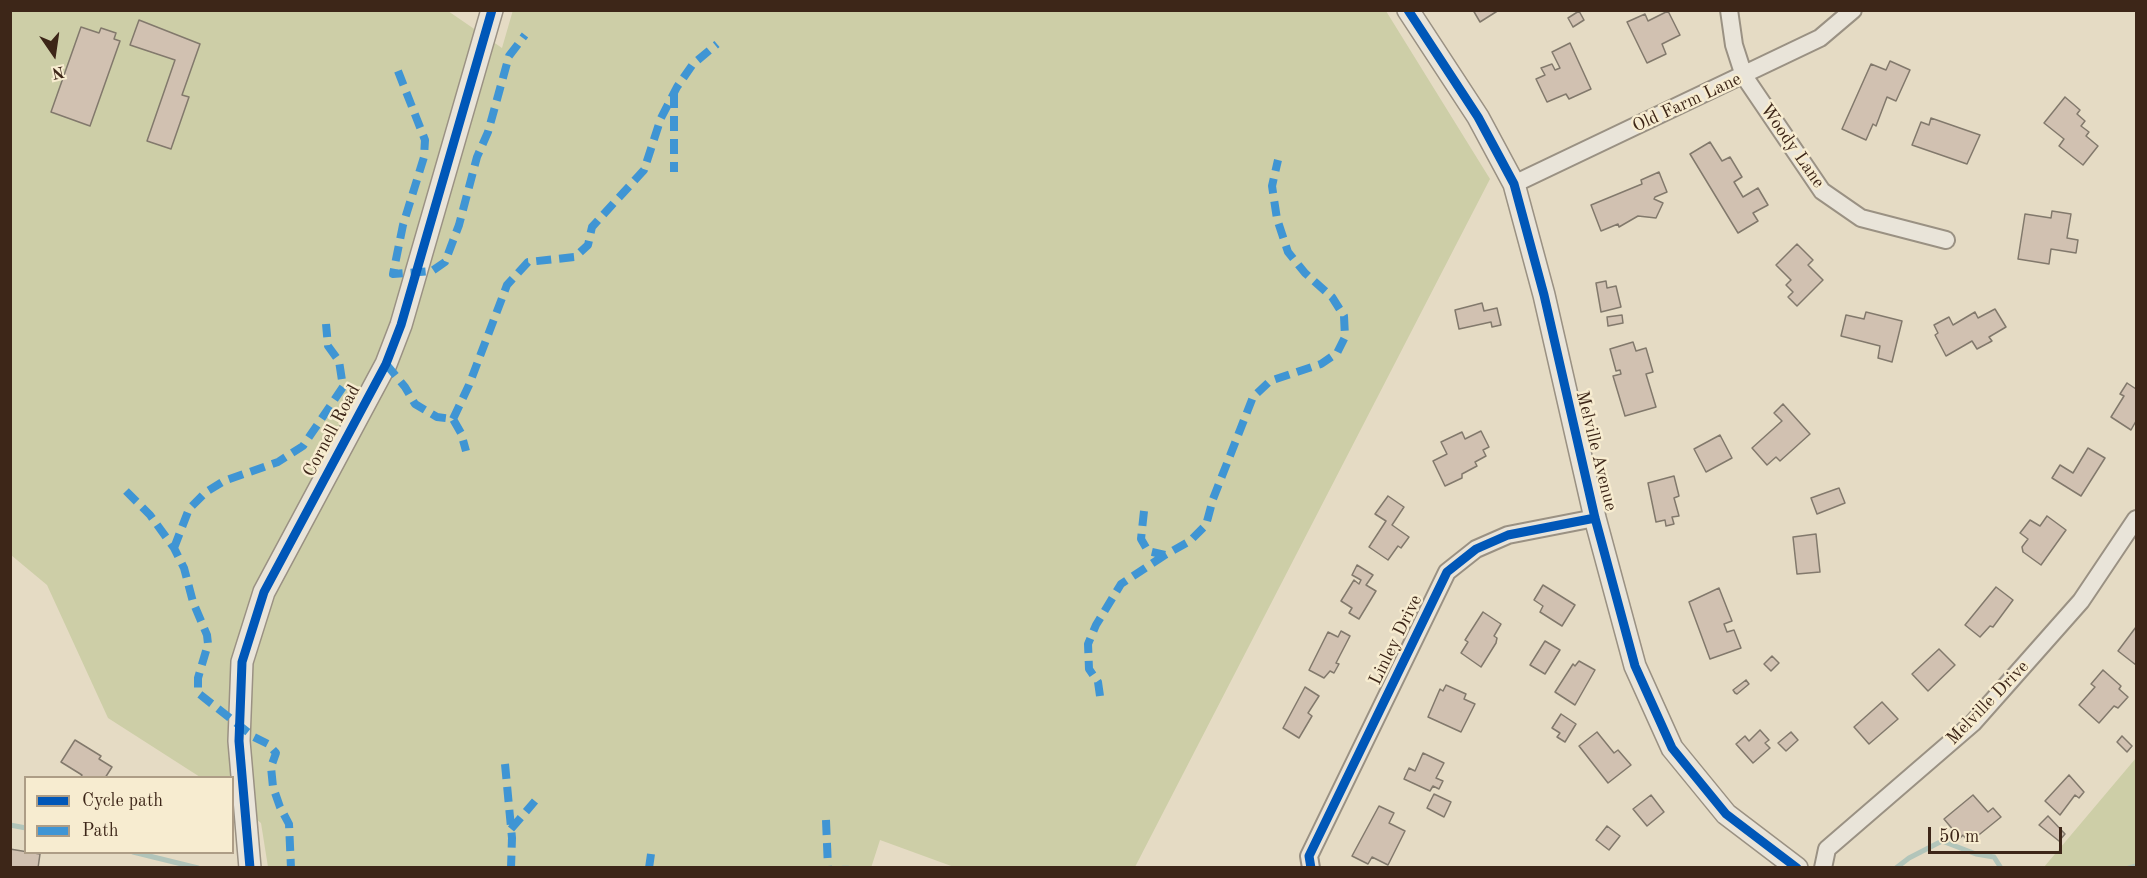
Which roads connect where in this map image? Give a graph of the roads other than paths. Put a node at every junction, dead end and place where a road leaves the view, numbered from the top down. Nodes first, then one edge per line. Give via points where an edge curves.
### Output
1 (492, 10) edge
2 (1408, 10) edge
3 (1729, 10) edge
4 (1853, 10) edge
5 (1744, 76) junction
6 (1514, 184) junction
7 (1946, 240) dead end
8 (1595, 518) junction
9 (2136, 519) edge
10 (249, 862) edge
11 (1311, 867) edge
12 (1797, 867) edge
13 (1823, 867) edge

1 - 10 street, Cornell Road via 401,325 386,364 264,592 242,662 239,741
2 - 6 street, Melville Avenue via 1478,117
3 - 5 street, Woody Lane
4 - 5 street, Old Farm Lane via 1820,38
5 - 6 street, Old Farm Lane
5 - 7 street, Woody Lane via 1822,192 1861,218
6 - 8 street, Melville Avenue
8 - 11 street, Linley Drive via 1508,535 1476,549 1447,572 1309,856
8 - 12 street, Melville Avenue via 1635,666 1672,748 1726,814
9 - 13 street, Melville Drive via 2081,601 1981,714 1827,849

